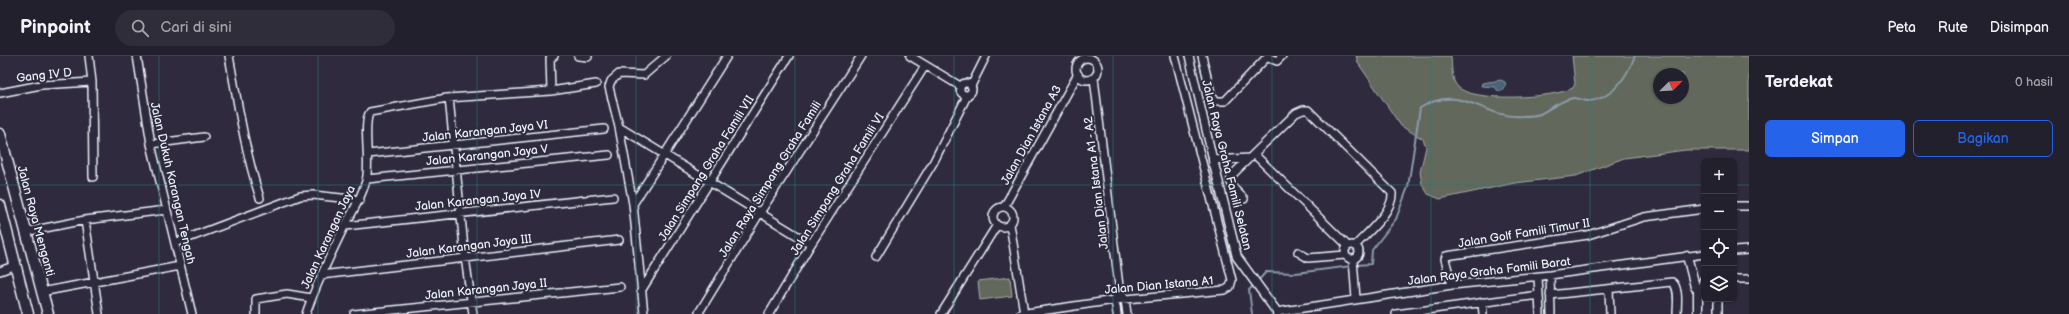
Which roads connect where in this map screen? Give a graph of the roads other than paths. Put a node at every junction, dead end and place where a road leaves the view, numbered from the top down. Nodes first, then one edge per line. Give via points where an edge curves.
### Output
1 (89, 56) edge
2 (137, 56) edge
3 (229, 56) edge
4 (554, 56) edge
5 (578, 56) edge
6 (666, 56) edge
7 (727, 56) edge
8 (788, 56) edge
9 (861, 56) edge
10 (910, 56) edge
11 (986, 56) edge
12 (1175, 56) edge
13 (1189, 56) edge
14 (1202, 56) edge
15 (1282, 56) edge
16 (588, 57) dead end
17 (1087, 57) edge
18 (1268, 57) edge
19 (925, 66) junction
20 (1078, 74) junction
21 (1094, 78) junction
22 (92, 82) junction
23 (596, 84) dead end
24 (960, 86) junction
25 (971, 86) junction
26 (551, 91) junction
27 (0, 93) edge
28 (967, 96) junction
29 (448, 98) junction
30 (619, 127) junction
31 (604, 129) dead end
32 (0, 134) edge
33 (204, 137) dead end
34 (151, 144) junction
35 (454, 145) junction
36 (368, 154) junction
37 (609, 154) dead end
38 (664, 154) junction
39 (1252, 156) junction
40 (1213, 160) junction
41 (456, 169) junction
42 (93, 177) dead end
43 (367, 179) junction
44 (711, 182) junction
45 (613, 197) dead end
46 (260, 198) dead end
47 (1244, 199) dead end
48 (360, 200) junction
49 (633, 204) junction
50 (0, 206) edge
51 (1737, 206) edge
52 (1749, 206) edge
53 (1004, 207) junction
54 (1701, 209) edge
55 (166, 210) junction
56 (761, 211) junction
57 (460, 213) junction
58 (85, 220) junction
59 (1010, 224) junction
60 (997, 225) junction
61 (345, 226) junction
62 (25, 232) junction
63 (619, 240) dead end
64 (175, 243) junction
65 (811, 244) junction
66 (1351, 246) junction
67 (1749, 250) edge
68 (1737, 251) edge
69 (1298, 252) dead end
70 (1701, 254) edge
71 (1345, 255) junction
72 (1687, 256) junction
73 (465, 257) junction
74 (876, 257) dead end
75 (1354, 260) junction
76 (16, 265) junction
77 (180, 266) junction
78 (0, 271) edge
79 (321, 275) junction
80 (1550, 275) junction
81 (1538, 277) junction
82 (1749, 279) edge
83 (1737, 280) edge
84 (93, 282) junction
85 (1452, 285) junction
86 (620, 286) dead end
87 (1119, 286) junction
88 (1701, 287) edge
89 (1609, 288) junction
90 (1698, 290) junction
91 (641, 291) junction
92 (41, 292) junction
93 (1539, 295) junction
94 (1550, 295) junction
95 (312, 298) junction
96 (1125, 299) junction
97 (1356, 299) junction
98 (1115, 300) junction
99 (472, 302) junction
100 (1482, 302) junction
101 (1718, 302) edge
102 (1277, 313) edge
103 (1417, 313) edge
104 (28, 314) edge
105 (48, 314) edge
106 (99, 314) edge
107 (192, 314) edge
108 (256, 314) edge
109 (306, 314) edge
110 (354, 314) edge
111 (473, 314) edge
112 (644, 314) edge
113 (698, 314) edge
114 (770, 314) edge
115 (941, 314) edge
116 (1020, 314) edge
117 (1024, 314) edge
118 (1116, 314) edge
119 (1127, 314) edge
120 (1396, 314) edge
121 (1482, 314) edge
122 (1540, 314) edge
123 (1551, 314) edge
124 (1610, 314) edge
125 (1677, 314) edge
126 (1698, 314) edge
127 (1718, 314) edge

1 - 22 street
2 - 34 street, Jalan Dukuh Karangan Tengah
3 - 46 street via 241,124
4 - 26 street via 550,58
5 - 16 street
6 - 30 street via 644,75 621,73 610,81 608,87
7 - 38 street
8 - 44 street, Jalan Simpang Graha Famili VII
9 - 56 street, Jalan Raya Simpang Graha Famili
10 - 19 street
11 - 25 street
12 - 96 street, Jalan Dian Istana A1 via 1232,280 1230,287 1225,290
13 - 40 street, Jalan Raya Graha Famili Selatan
14 - 18 street via 1212,97 1221,102 1231,96
15 - 18 street via 1277,61
17 - 20 street via 1077,66
17 - 21 street via 1097,65 1097,74
19 - 24 street
19 - 65 street, Jalan Simpang Graha Famili VI
20 - 21 street via 1087,80
20 - 53 street, Jalan Dian Istana A3
21 - 87 street, Jalan Dian Istana A1 - A2
22 - 27 street, Gang IV D via 41,84
22 - 42 street
23 - 26 street
24 - 25 street via 968,83
24 - 28 street via 960,93
25 - 28 street via 971,93
26 - 29 street
28 - 74 street via 934,164
29 - 35 street
29 - 36 street, Jalan Karangan Jaya via 368,113
30 - 38 street
30 - 49 street
31 - 35 street, Jalan Karangan Jaya VI
32 - 62 main road, Jalan Raya Menganti
33 - 34 street
34 - 55 street, Jalan Dukuh Karangan Tengah
35 - 36 street, Jalan Karangan Jaya VI
35 - 41 street
36 - 43 street, Jalan Karangan Jaya
37 - 41 street, Jalan Karangan Jaya V
38 - 44 street
38 - 49 street
39 - 40 street
39 - 47 street via 1230,179 1231,185
39 - 66 street
39 - 66 street via 1296,113 1308,110 1314,114 1392,193 1390,205 1385,213
40 - 102 street, Jalan Raya Graha Famili Selatan via 1234,250 1249,276
41 - 43 street, Jalan Karangan Jaya V
41 - 57 street
43 - 48 street, Jalan Karangan Jaya
44 - 56 street
44 - 91 street, Jalan Simpang Graha Famili VII
45 - 57 street, Jalan Karangan Jaya IV
48 - 61 street, Jalan Karangan Jaya
48 - 64 street via 300,196
49 - 91 street
50 - 76 main road
51 - 52 street
53 - 59 street via 1012,213
53 - 60 street via 994,213
54 - 85 street, Jalan Golf Famili Timur II via 1644,218 1588,235 1446,256
55 - 58 street
55 - 64 street, Jalan Dukuh Karangan Tengah
56 - 65 street
56 - 113 street, Jalan Raya Simpang Graha Famili
57 - 61 street, Jalan Karangan Jaya IV
57 - 73 street
58 - 62 street
58 - 84 street
59 - 60 street via 1004,227
59 - 117 street
60 - 115 street
61 - 79 street, Jalan Karangan Jaya
62 - 92 main road, Jalan Raya Menganti
63 - 73 street, Jalan Karangan Jaya III
64 - 77 street, Jalan Dukuh Karangan Tengah
65 - 114 street, Jalan Simpang Graha Famili VI
66 - 71 street via 1346,248
66 - 75 street via 1359,251
67 - 68 street
69 - 71 street via 1308,258
70 - 72 street, Jalan Raya Graha Famili Barat
71 - 75 street
72 - 80 street, Jalan Raya Graha Famili Barat
72 - 90 street
73 - 79 street, Jalan Karangan Jaya III
73 - 99 street
75 - 97 street
76 - 78 street
76 - 104 main road
77 - 84 street
77 - 107 street, Jalan Dukuh Karangan Tengah
79 - 95 street, Jalan Karangan Jaya
80 - 81 street, Jalan Raya Graha Famili Barat
80 - 94 street
81 - 85 street, Jalan Raya Graha Famili Barat
81 - 93 street
82 - 83 street
84 - 92 street
84 - 106 street
85 - 97 street, Jalan Raya Graha Famili Barat
86 - 99 street, Jalan Karangan Jaya II
87 - 96 street, Jalan Dian Istana A1 - A2
87 - 98 street, Jalan Dian Istana A1 - A2
88 - 90 street
89 - 94 street
89 - 124 street
89 - 125 street via 1672,282 1677,290
90 - 126 street
91 - 112 street
92 - 105 main road, Jalan Raya Menganti
93 - 100 street
93 - 122 street
94 - 123 street
95 - 108 street via 287,294 256,299
95 - 109 street, Jalan Karangan Jaya
96 - 98 street, Jalan Dian Istana A1
96 - 119 street, Jalan Dian Istana A1 - A2
97 - 102 street, Jalan Raya Graha Famili Barat
98 - 117 street, Jalan Dian Istana A1
98 - 118 street, Jalan Dian Istana A1 - A2
99 - 110 street, Jalan Karangan Jaya II
99 - 111 street
100 - 103 street
100 - 121 street
101 - 127 street
103 - 120 street
116 - 117 street, Jalan Dian Istana A1

